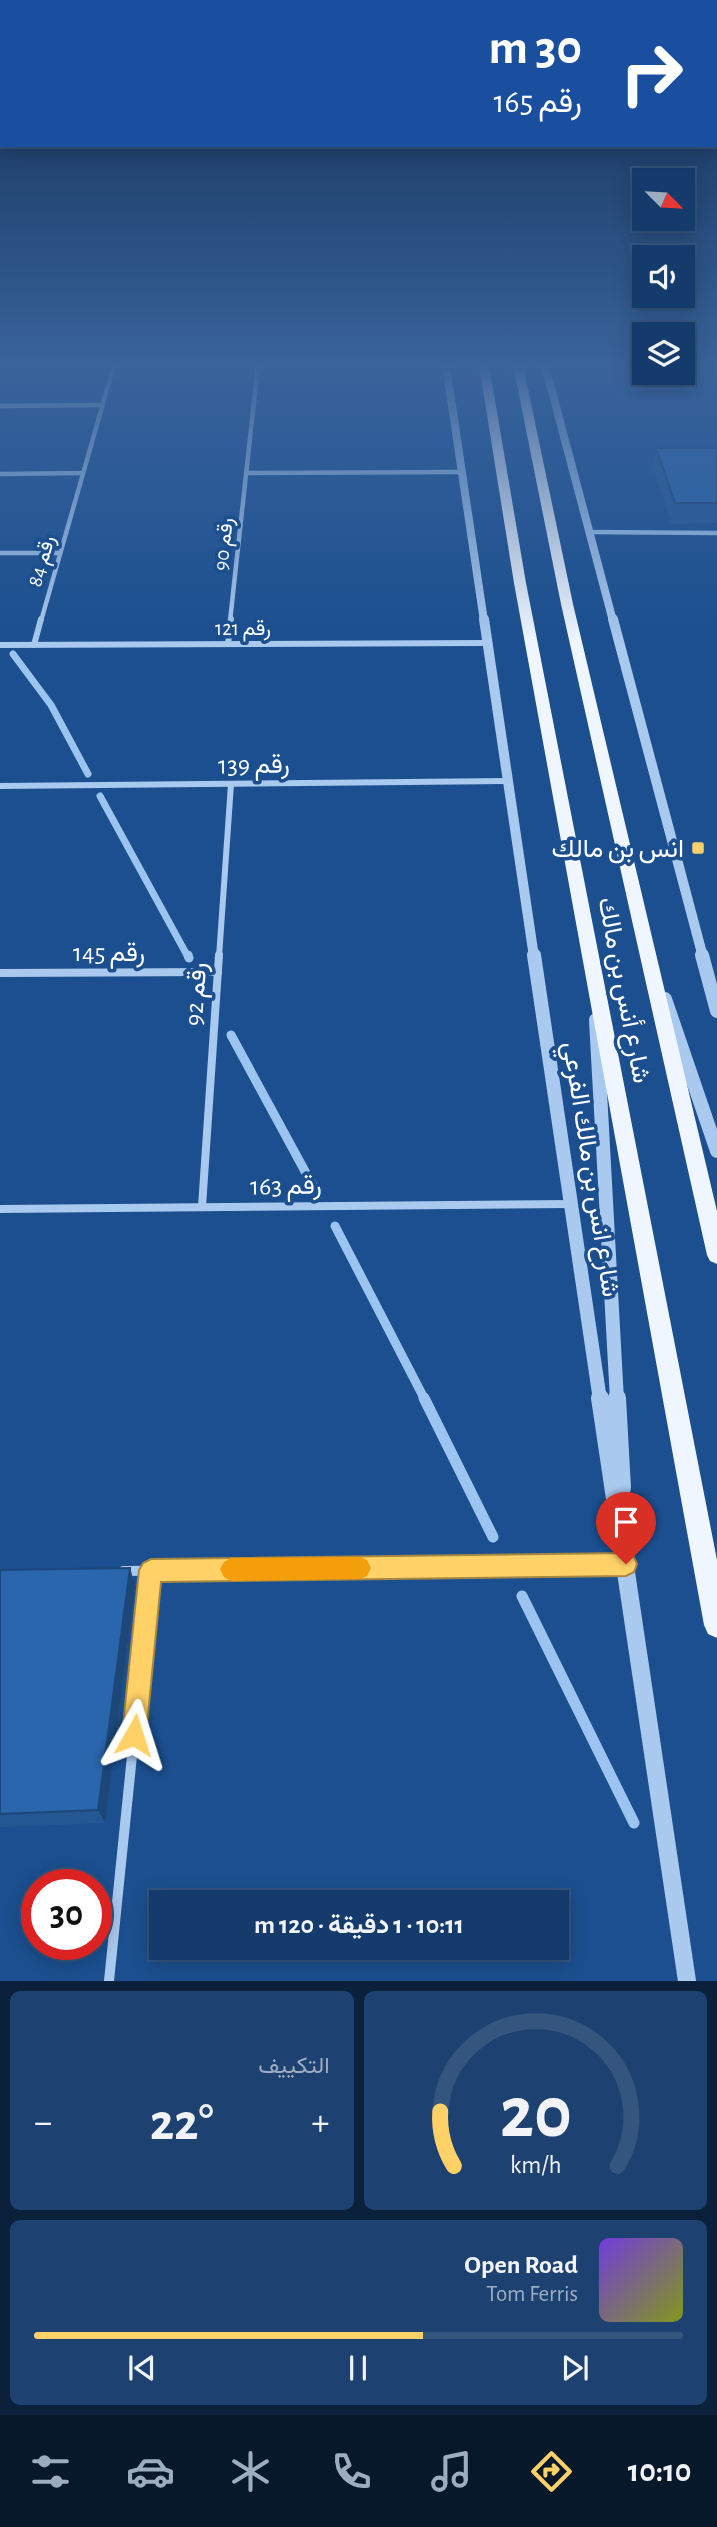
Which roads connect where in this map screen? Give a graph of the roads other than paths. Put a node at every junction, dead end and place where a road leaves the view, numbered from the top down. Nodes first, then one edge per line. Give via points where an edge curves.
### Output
1 (87, 457) edge
2 (248, 457) edge
3 (459, 457) edge
4 (499, 457) edge
5 (537, 457) edge
6 (570, 457) edge
7 (461, 472) junction
8 (83, 473) junction
9 (246, 473) junction
10 (0, 474) edge
11 (590, 532) junction
12 (717, 533) edge
13 (0, 553) edge
14 (60, 553) junction
15 (487, 643) junction
16 (228, 644) junction
17 (0, 645) edge
18 (34, 645) junction
19 (508, 781) junction
20 (231, 783) junction
21 (0, 786) edge
22 (643, 933) junction
23 (592, 960) junction
24 (218, 972) junction
25 (712, 972) edge
26 (0, 974) edge
27 (717, 1011) edge
28 (717, 1151) edge
29 (572, 1203) junction
30 (202, 1207) junction
31 (0, 1209) edge
32 (717, 1255) edge
33 (626, 1564) junction
34 (151, 1570) junction
35 (110, 1571) edge
36 (717, 1625) edge
37 (110, 1981) edge
38 (687, 1981) edge

1 - 8 street, رقم 84
2 - 9 street, رقم 90
3 - 7 street, شارع انس بن مالك الفرعي
4 - 23 main road, شارع أنس بن مالك
5 - 22 main road, شارع أنس بن مالك
6 - 11 street
7 - 9 street
7 - 15 street, شارع انس بن مالك الفرعي
8 - 10 street
8 - 14 street, رقم 84
9 - 16 street, رقم 90
11 - 12 street
11 - 25 street
13 - 14 street
14 - 18 street, رقم 84
15 - 16 street, رقم 121
15 - 19 street, شارع انس بن مالك الفرعي
16 - 18 street, رقم 121
17 - 18 street, رقم 121
19 - 20 street, رقم 139
19 - 29 street, شارع انس بن مالك الفرعي
20 - 21 street, رقم 139
20 - 24 street, رقم 92
22 - 28 street
22 - 32 main road, شارع أنس بن مالك
23 - 33 street
23 - 36 main road, شارع أنس بن مالك
24 - 26 street, رقم 145
24 - 30 street, رقم 92
25 - 27 street
29 - 30 street, رقم 163
29 - 33 street, شارع انس بن مالك الفرعي
30 - 31 street, رقم 163
33 - 34 street
33 - 38 street, شارع انس بن مالك الفرعي
34 - 35 street
34 - 37 street

